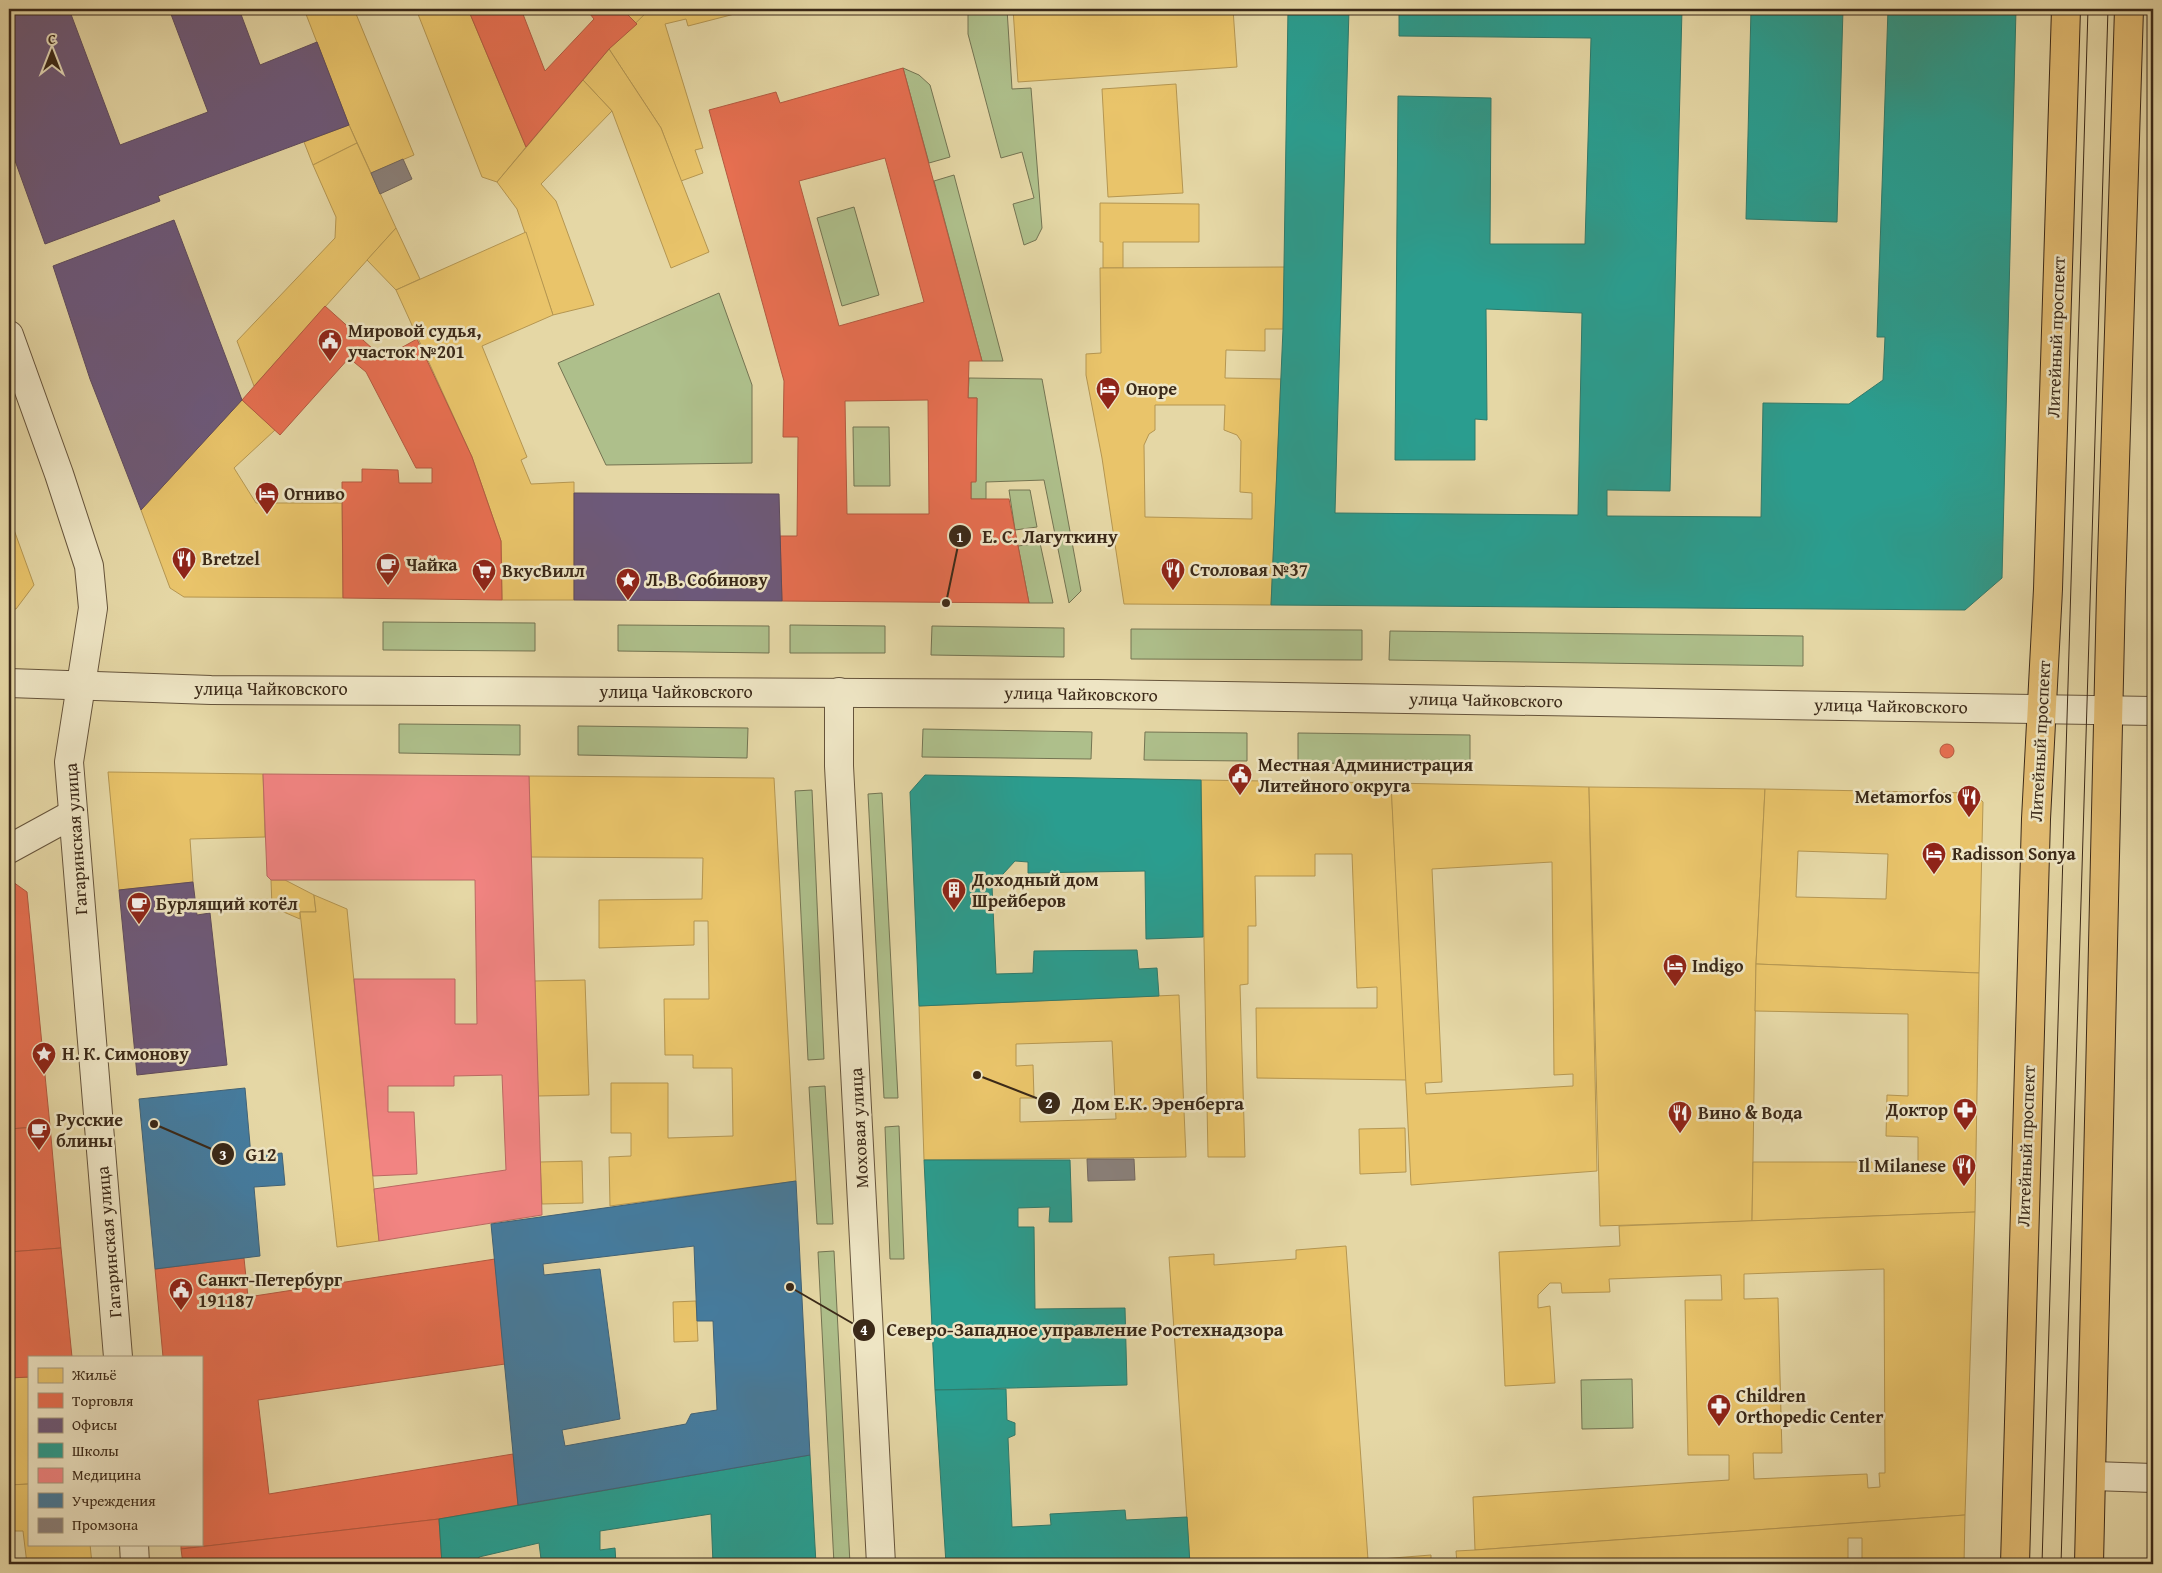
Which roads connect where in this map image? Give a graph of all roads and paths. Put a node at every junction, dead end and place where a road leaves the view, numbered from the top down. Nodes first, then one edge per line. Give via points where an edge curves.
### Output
1 (2066, 9) edge
2 (2129, 9) edge
3 (9, 335) edge
4 (9, 683) edge
5 (82, 685) junction
6 (839, 692) junction
7 (2042, 709) junction
8 (2109, 710) junction
9 (2153, 711) edge
10 (73, 814) junction
11 (9, 849) edge
12 (118, 1356) edge
13 (2093, 1476) junction
14 (2153, 1478) edge
15 (134, 1546) edge
16 (135, 1564) edge
17 (881, 1564) edge
18 (2015, 1564) edge
19 (2089, 1564) edge

1 - 7 main road, Литейный проспект
2 - 8 main road
3 - 5 street, Гагаринская улица via 89,566 93,608
4 - 5 street, улица Чайковского
5 - 6 street, улица Чайковского via 210,690
5 - 10 street, Гагаринская улица via 69,762
6 - 7 street, улица Чайковского
6 - 17 street, Моховая улица via 839,766
7 - 8 street, улица Чайковского
7 - 18 main road, Литейный проспект via 2036,819
8 - 9 street, улица Чайковского
8 - 13 main road
10 - 11 street
10 - 12 street, Гагаринская улица
13 - 14 street
13 - 19 main road
15 - 16 street

